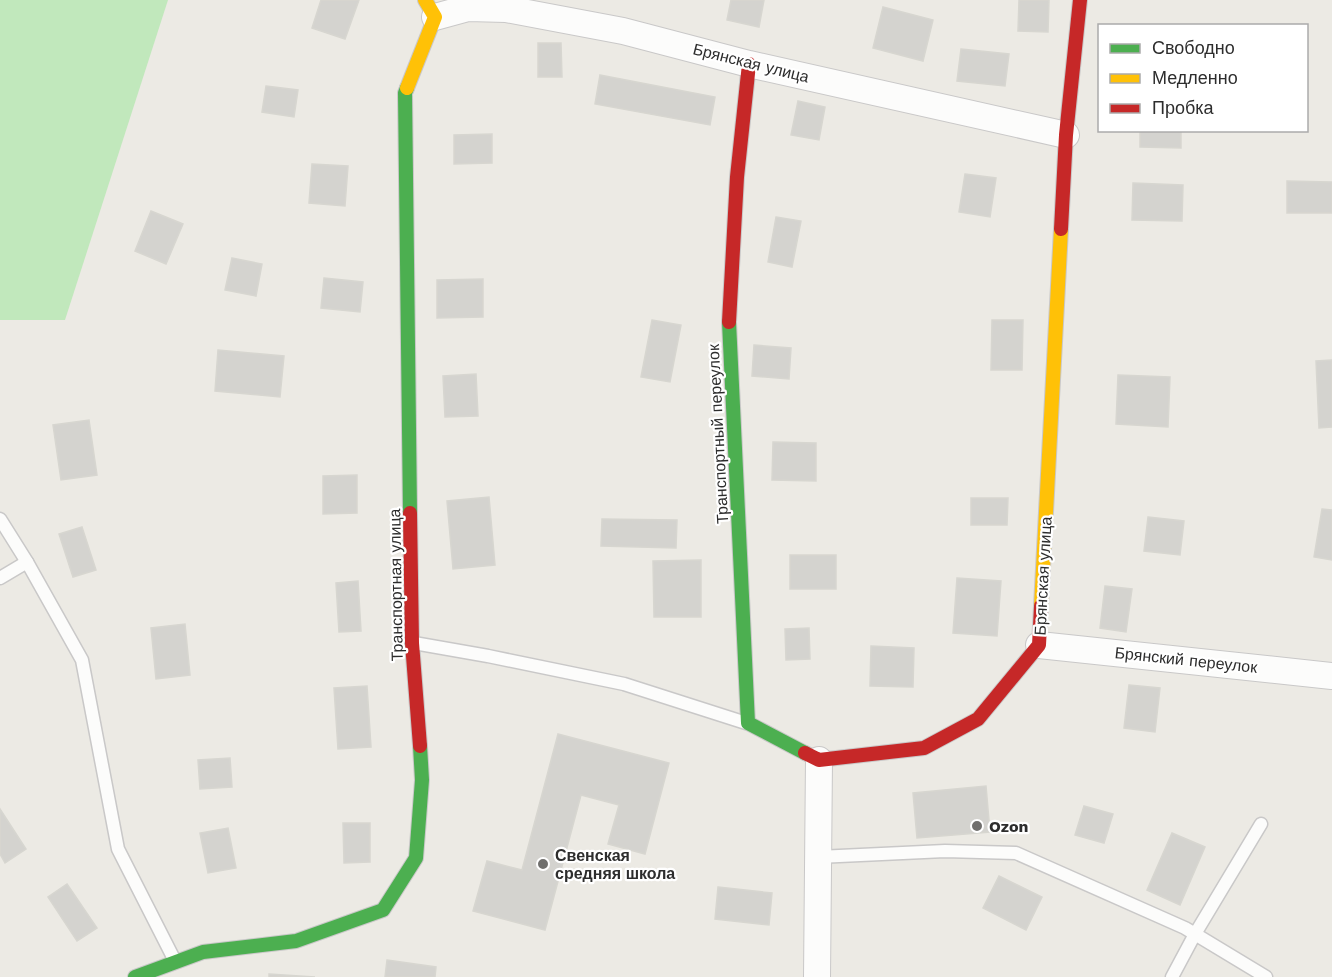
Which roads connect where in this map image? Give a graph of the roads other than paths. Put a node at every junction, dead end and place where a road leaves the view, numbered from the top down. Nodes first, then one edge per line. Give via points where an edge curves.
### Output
1 (1080, 0) edge
2 (430, 9) edge
3 (749, 64) junction
4 (1066, 135) junction
5 (0, 519) edge
6 (27, 562) junction
7 (0, 578) edge
8 (412, 643) junction
9 (1039, 645) junction
10 (1332, 676) edge
11 (748, 723) junction
12 (819, 760) junction
13 (1261, 824) dead end
14 (818, 857) junction
15 (1195, 934) junction
16 (176, 962) junction
17 (135, 977) edge
18 (817, 977) edge
19 (1172, 977) edge
20 (1266, 977) edge

1 - 4 street, Брянская улица
2 - 3 street, Брянская улица via 506,9 623,31
2 - 8 street, Транспортная улица via 405,93
3 - 4 street, Брянская улица
3 - 11 street, Транспортный переулок via 737,177 729,317
4 - 9 street, Брянская улица
5 - 6 lane
6 - 7 lane
6 - 16 lane via 82,660 118,849
8 - 11 lane via 624,684
8 - 16 street, Транспортная улица via 422,780 416,858 383,910 296,941 203,952
9 - 10 street, Брянский переулок
9 - 12 street, Брянская улица via 978,719 924,748
11 - 12 street
12 - 14 street
13 - 15 lane
14 - 15 lane via 945,851 1016,853
14 - 18 street
15 - 19 lane
15 - 20 lane
16 - 17 street, Транспортная улица

